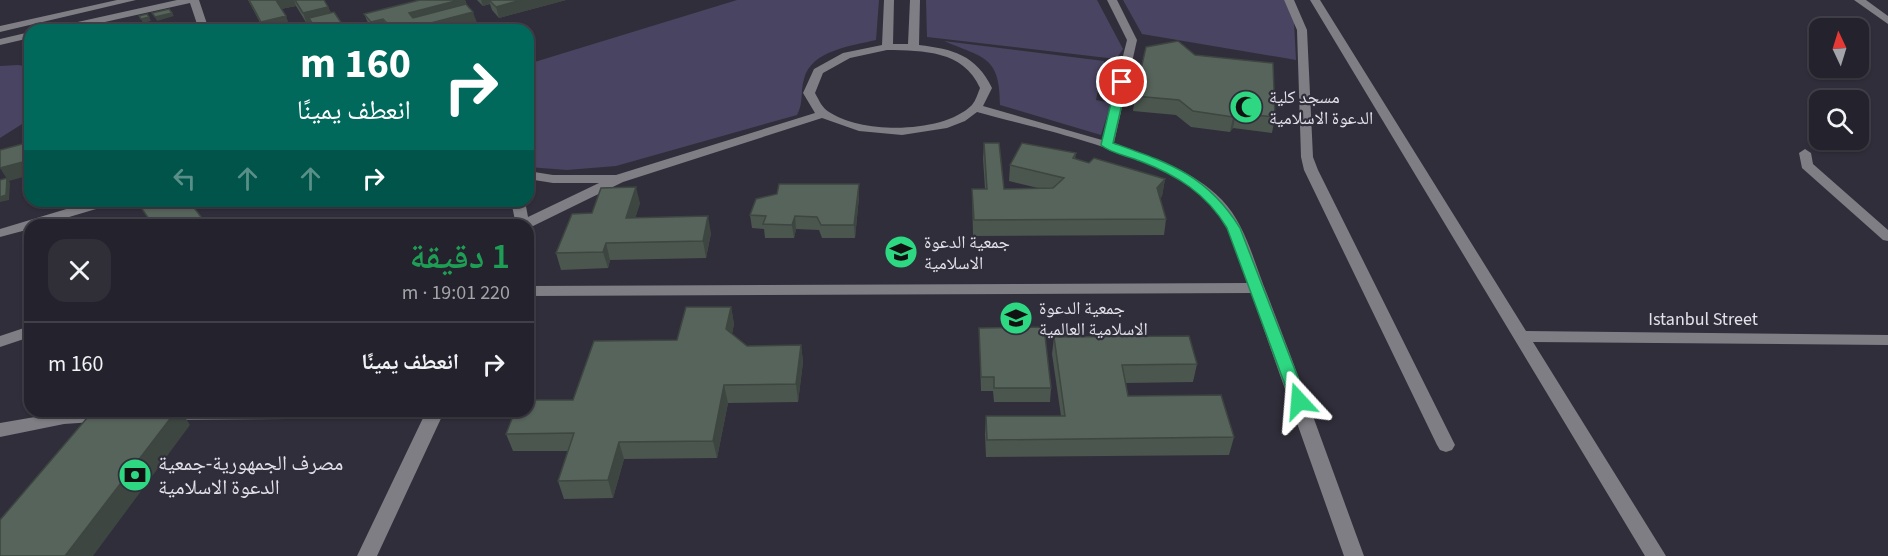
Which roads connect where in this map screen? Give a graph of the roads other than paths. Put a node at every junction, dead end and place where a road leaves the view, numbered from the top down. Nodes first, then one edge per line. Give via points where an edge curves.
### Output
1 (130, 0) edge
2 (193, 0) edge
3 (890, 0) edge
4 (915, 0) edge
5 (1112, 0) edge
6 (1289, 0) edge
7 (1316, 0) edge
8 (1859, 0) edge
9 (1298, 18) junction
10 (1327, 18) junction
11 (1888, 21) edge
12 (83, 24) edge
13 (202, 24) edge
14 (0, 29) edge
15 (24, 36) edge
16 (0, 42) edge
17 (887, 47) junction
18 (913, 47) junction
19 (975, 108) junction
20 (823, 114) junction
21 (1107, 145) junction
22 (1805, 153) dead end
23 (534, 176) edge
24 (618, 179) junction
25 (88, 207) edge
26 (47, 219) edge
27 (534, 220) edge
28 (24, 226) edge
29 (0, 233) edge
30 (1888, 237) edge
31 (1257, 288) junction
32 (534, 291) edge
33 (24, 333) edge
34 (1519, 336) junction
35 (1888, 340) edge
36 (0, 342) edge
37 (78, 417) edge
38 (433, 417) edge
39 (0, 430) edge
40 (1446, 445) dead end
41 (367, 556) edge
42 (1354, 556) edge
43 (1656, 556) edge

1 - 14 street
2 - 12 street
2 - 13 street
3 - 17 street
4 - 18 street
5 - 21 street via 1132,40
6 - 9 street
7 - 10 street
8 - 11 street
9 - 10 street
9 - 40 street via 1311,170
10 - 34 street
15 - 16 street
17 - 18 street
17 - 20 street via 847,55 818,71 809,93
18 - 19 street via 950,54 976,68 986,88
19 - 20 street via 945,125 901,132 856,128
19 - 21 street
20 - 24 street
21 - 31 street via 1166,166 1220,205 1234,228
22 - 30 street via 1807,165
23 - 24 street
24 - 27 street
25 - 26 street
28 - 29 street
31 - 32 street
31 - 42 street
33 - 36 street
34 - 35 street, Istanbul Street
34 - 43 street
37 - 39 street
38 - 41 street

